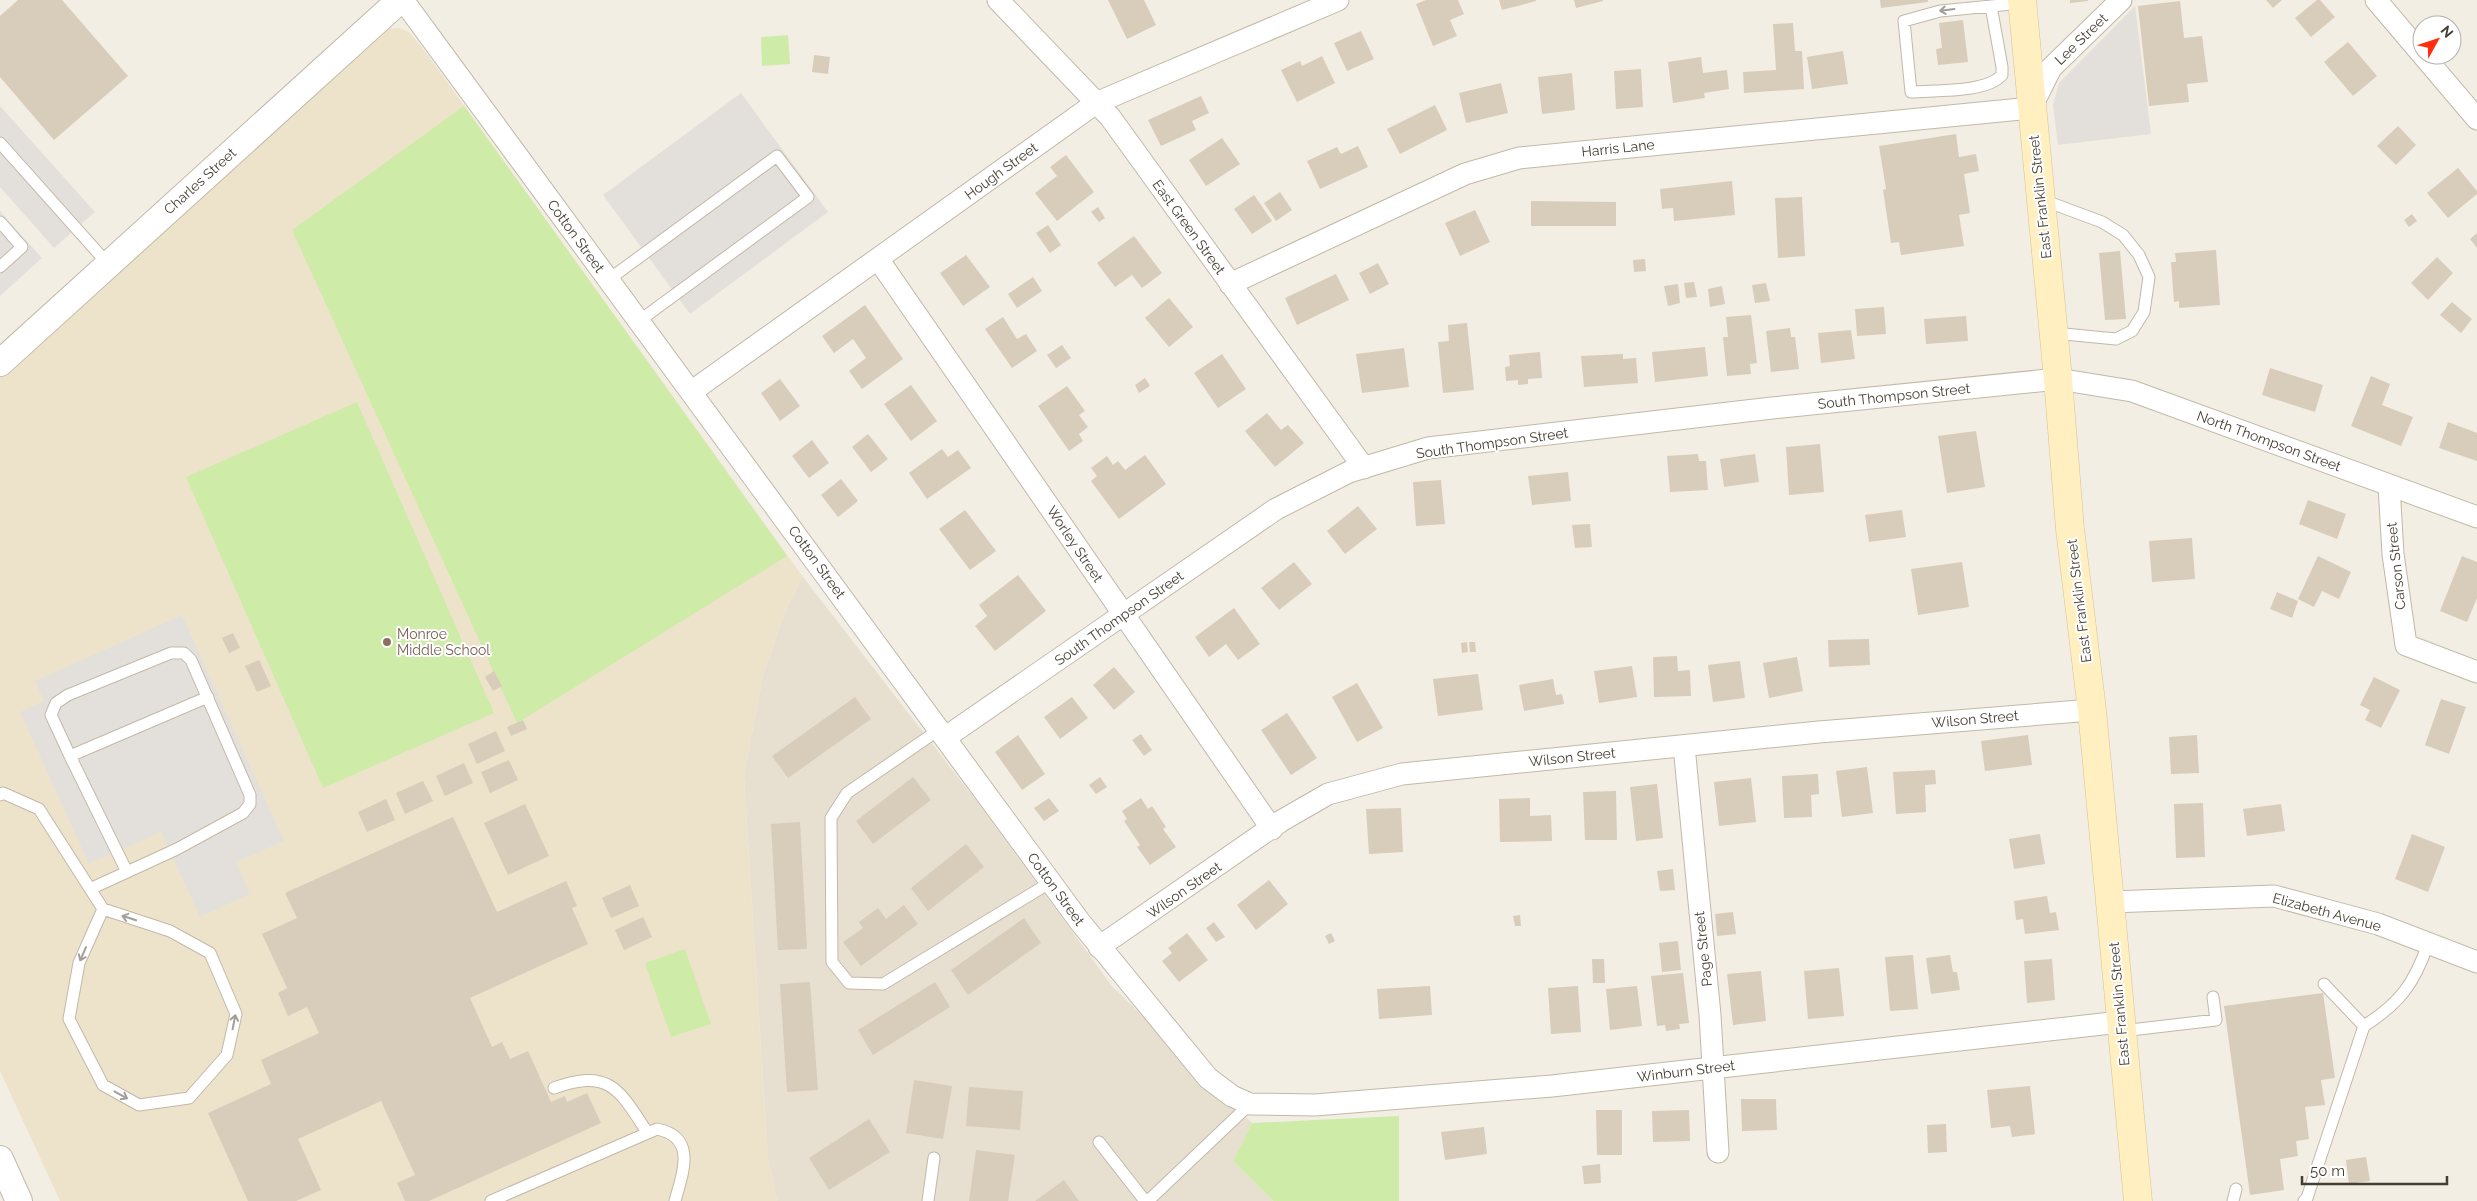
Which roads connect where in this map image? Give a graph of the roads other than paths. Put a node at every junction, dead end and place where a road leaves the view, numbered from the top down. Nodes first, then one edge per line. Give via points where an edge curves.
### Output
1 (401, 0) edge
2 (998, 0) edge
3 (1338, 0) edge
4 (2121, 0) edge
5 (2376, 0) edge
6 (2022, 1) edge
7 (1992, 6) junction
8 (2015, 65) junction
9 (1096, 103) junction
10 (2031, 108) junction
11 (2477, 120) edge
12 (0, 143) edge
13 (2041, 200) junction
14 (0, 222) edge
15 (878, 259) junction
16 (108, 264) junction
17 (0, 267) edge
18 (608, 280) junction
19 (1230, 284) junction
20 (639, 321) junction
21 (2054, 334) junction
22 (0, 362) edge
23 (2058, 379) junction
24 (691, 392) junction
25 (1364, 468) junction
26 (2389, 486) junction
27 (2477, 517) edge
28 (1124, 615) junction
29 (2477, 672) edge
30 (208, 697) junction
31 (2092, 710) junction
32 (943, 733) junction
33 (1684, 746) junction
34 (70, 756) junction
35 (0, 795) edge
36 (1272, 829) junction
37 (127, 872) junction
38 (1051, 882) junction
39 (90, 889) junction
40 (2111, 902) junction
41 (103, 909) junction
42 (2428, 944) junction
43 (1099, 947) junction
44 (2477, 962) edge
45 (2324, 984) dead end
46 (2213, 997) dead end
47 (2364, 1026) junction
48 (2120, 1027) junction
49 (1714, 1067) junction
50 (554, 1088) dead end
51 (1250, 1104) junction
52 (647, 1132) junction
53 (1099, 1142) dead end
54 (1718, 1152) dead end
55 (934, 1158) dead end
56 (0, 1159) edge
57 (19, 1201) edge
58 (490, 1201) edge
59 (675, 1201) edge
60 (928, 1201) edge
61 (1146, 1201) edge
62 (2138, 1201) edge
63 (2304, 1201) edge

1 - 16 street, Charles Street
1 - 18 street, Cotton Street
2 - 9 street, East Green Street
3 - 9 street, Hough Street
4 - 10 street, Lee Street via 2050,68
5 - 11 street
6 - 7 lane
6 - 8 main road, East Franklin Street
7 - 8 lane
7 -> 8 lane via 1940,11 1904,21 1911,92 1988,86
8 - 10 main road, East Franklin Street
9 - 15 street, Hough Street
9 - 19 street, East Green Street via 1110,117
10 - 13 main road, East Franklin Street
10 - 19 street, Harris Lane via 1519,158 1464,174
12 - 16 lane
13 - 21 main road, East Franklin Street
13 - 21 lane via 2102,222 2123,235 2139,255 2149,277 2144,312 2132,332 2116,339
14 - 17 lane via 22,247
15 - 24 street, Hough Street
15 - 28 street, Worley Street
16 - 22 street, Charles Street
18 - 20 street, Cotton Street
18 - 20 lane via 777,156 808,197
19 - 25 street, East Green Street
20 - 24 street, Cotton Street
21 - 23 main road, East Franklin Street
23 - 25 street, South Thompson Street via 1428,448
23 - 26 street, North Thompson Street via 2132,391
23 - 31 main road, East Franklin Street via 2070,529
24 - 32 street, Cotton Street
25 - 28 street, South Thompson Street via 1349,472 1276,508
26 - 27 street, North Thompson Street
26 - 29 street, Carson Street via 2393,554 2406,646
28 - 32 street, South Thompson Street
28 - 36 street, Worley Street
30 - 34 lane
30 - 34 lane via 191,660 184,653 171,653 68,695 56,703 51,715
30 - 37 lane via 250,795 250,804 243,813 178,849
31 - 33 street, Wilson Street
31 - 40 main road, East Franklin Street
32 - 38 street, Cotton Street
32 - 38 lane via 847,793 831,818 832,962 849,982 883,984
33 - 36 street, Wilson Street via 1402,774 1328,794
33 - 49 street, Page Street
34 - 37 lane
35 - 39 lane via 3,793 39,809
36 - 43 street, Wilson Street
37 - 39 lane
38 - 43 street, Cotton Street
39 - 41 lane
40 - 42 street, Elizabeth Avenue via 2274,896 2378,924
40 - 48 main road, East Franklin Street
41 -> 41 lane via 79,963 69,1020 103,1085 139,1105 189,1098 227,1055 236,1014 210,953 170,931
42 - 44 street, Elizabeth Avenue
42 - 47 lane via 2410,985 2388,1011
43 - 51 street, Cotton Street via 1208,1078 1232,1096
45 - 47 lane
46 - 48 lane via 2216,1020
47 - 63 lane
48 - 49 street, Winburn Street
48 - 62 main road, East Franklin Street
49 - 51 street, Winburn Street via 1552,1086 1315,1106
49 - 54 street, Page Street
50 - 52 lane via 576,1080 597,1080 613,1087 626,1100
51 - 61 lane
52 - 58 lane
52 - 59 lane via 657,1129 668,1131 677,1137 682,1147 685,1165
53 - 61 lane
55 - 60 lane
56 - 57 street

